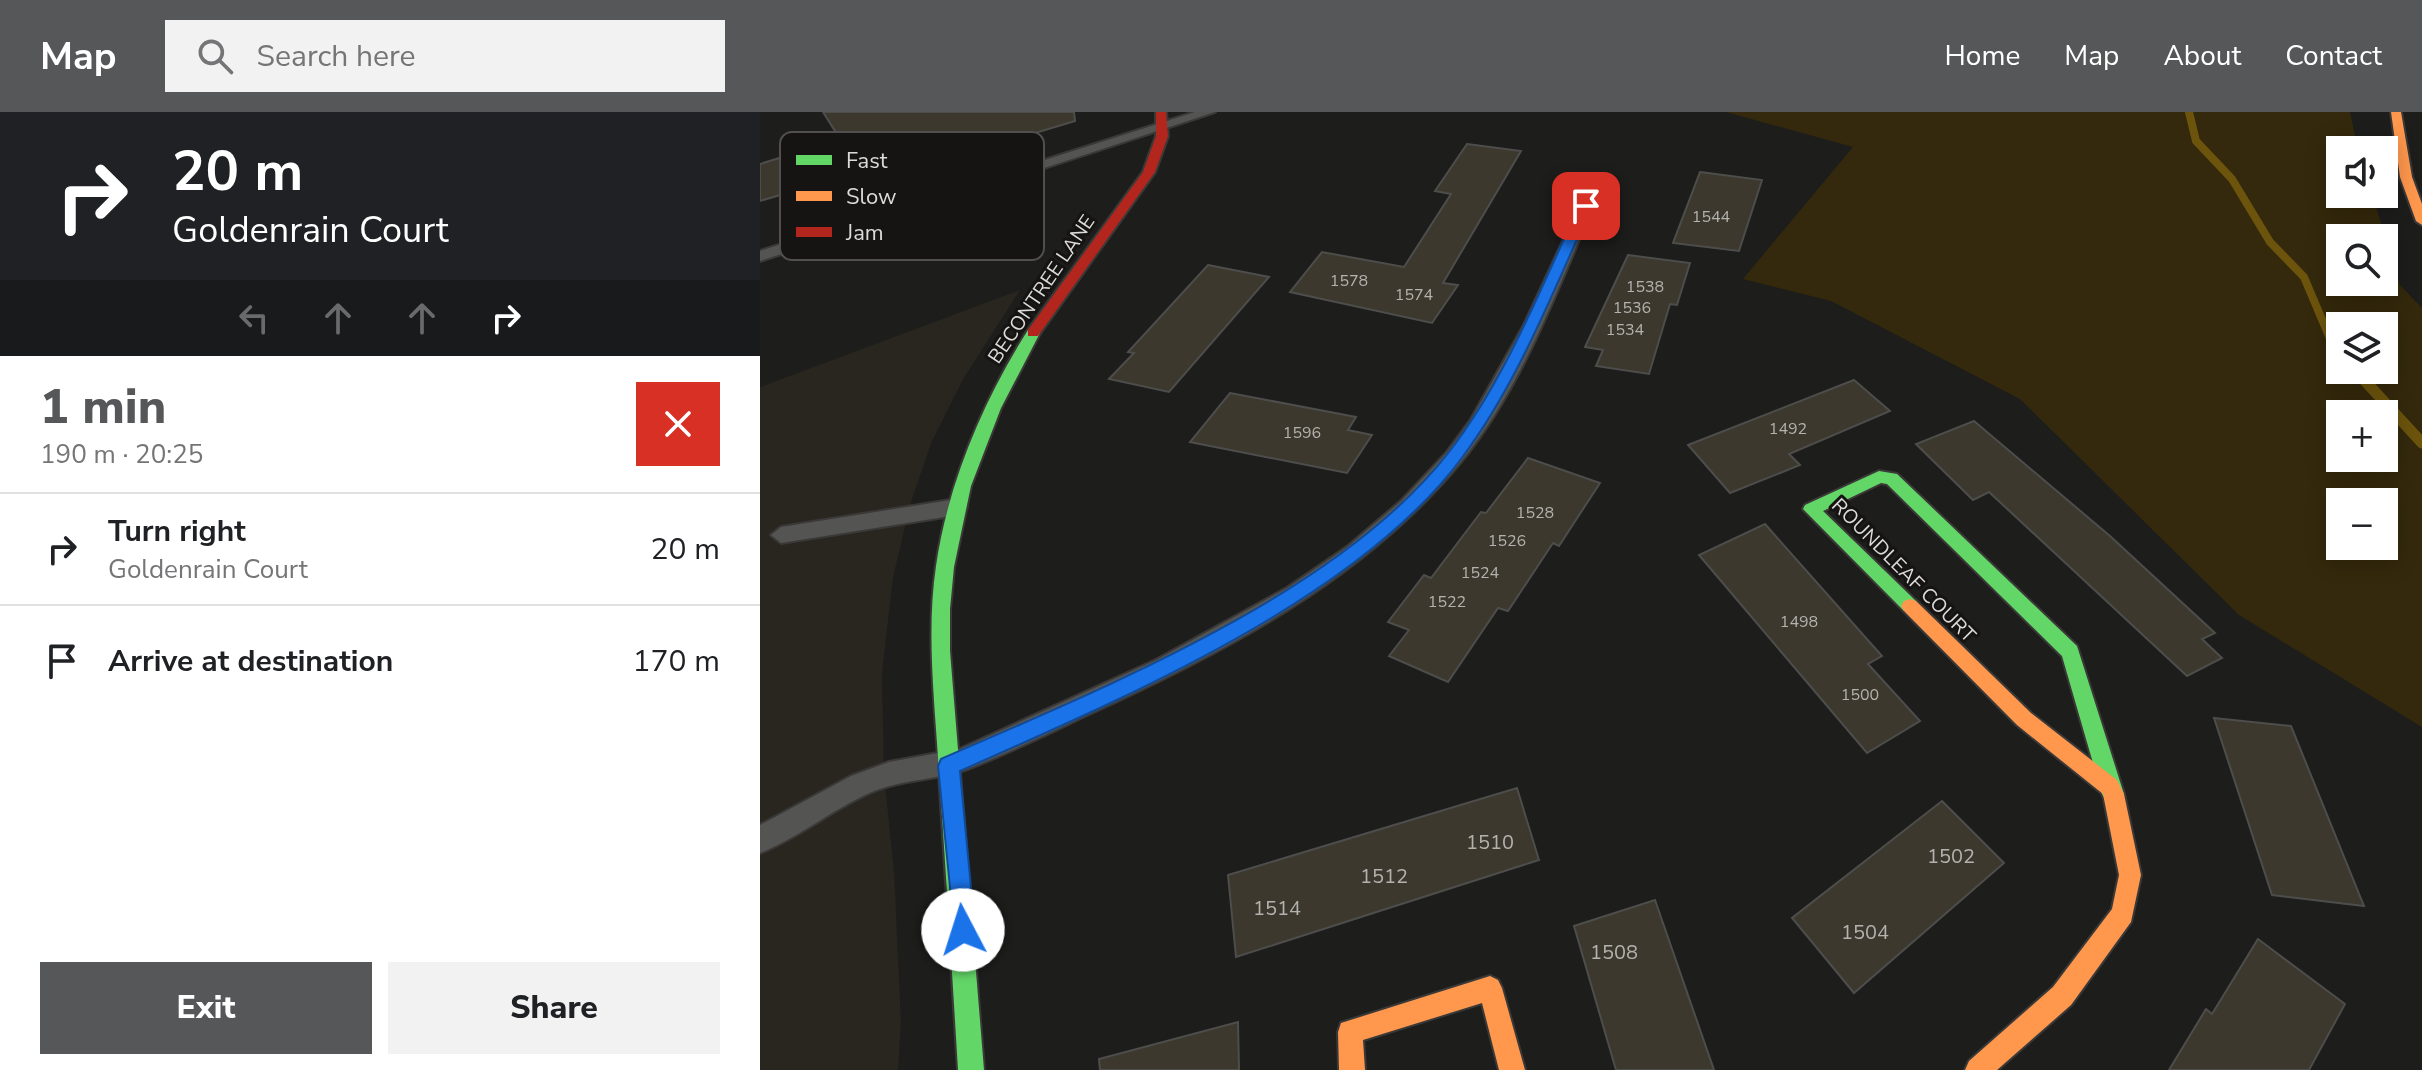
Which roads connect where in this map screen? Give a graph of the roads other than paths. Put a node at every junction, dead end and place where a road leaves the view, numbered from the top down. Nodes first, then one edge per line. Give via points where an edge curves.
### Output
1 (1208, 112) edge
2 (2396, 112) edge
3 (1163, 119) edge
4 (2399, 143) junction
5 (1044, 159) edge
6 (2422, 173) edge
7 (1596, 184) dead end
8 (2422, 221) edge
9 (780, 249) edge
10 (760, 256) edge
11 (957, 507) junction
12 (781, 535) dead end
13 (949, 766) junction
14 (2110, 787) junction
15 (760, 840) edge
16 (971, 1070) edge
17 (1352, 1070) edge
18 (1512, 1070) edge
19 (1978, 1070) edge

1 - 3 lane
2 - 4 street
3 - 5 lane
3 - 11 street, BECONTREE LANE via 1149,172 1010,371 980,436
4 - 6 street
4 - 8 street
7 - 13 lane via 1500,390 1454,457 1389,525 1295,594 1130,686
9 - 10 lane
11 - 12 lane
11 - 13 street, BECONTREE LANE via 941,590
13 - 15 lane via 887,775
13 - 16 street, BECONTREE LANE
14 - 14 street, ROUNDLEAF COURT via 2070,652 1898,482 1879,477 1811,509 2024,719
14 - 19 street, ROUNDLEAF COURT via 2130,875 2123,914 2062,996
17 - 18 street via 1350,1032 1490,988

